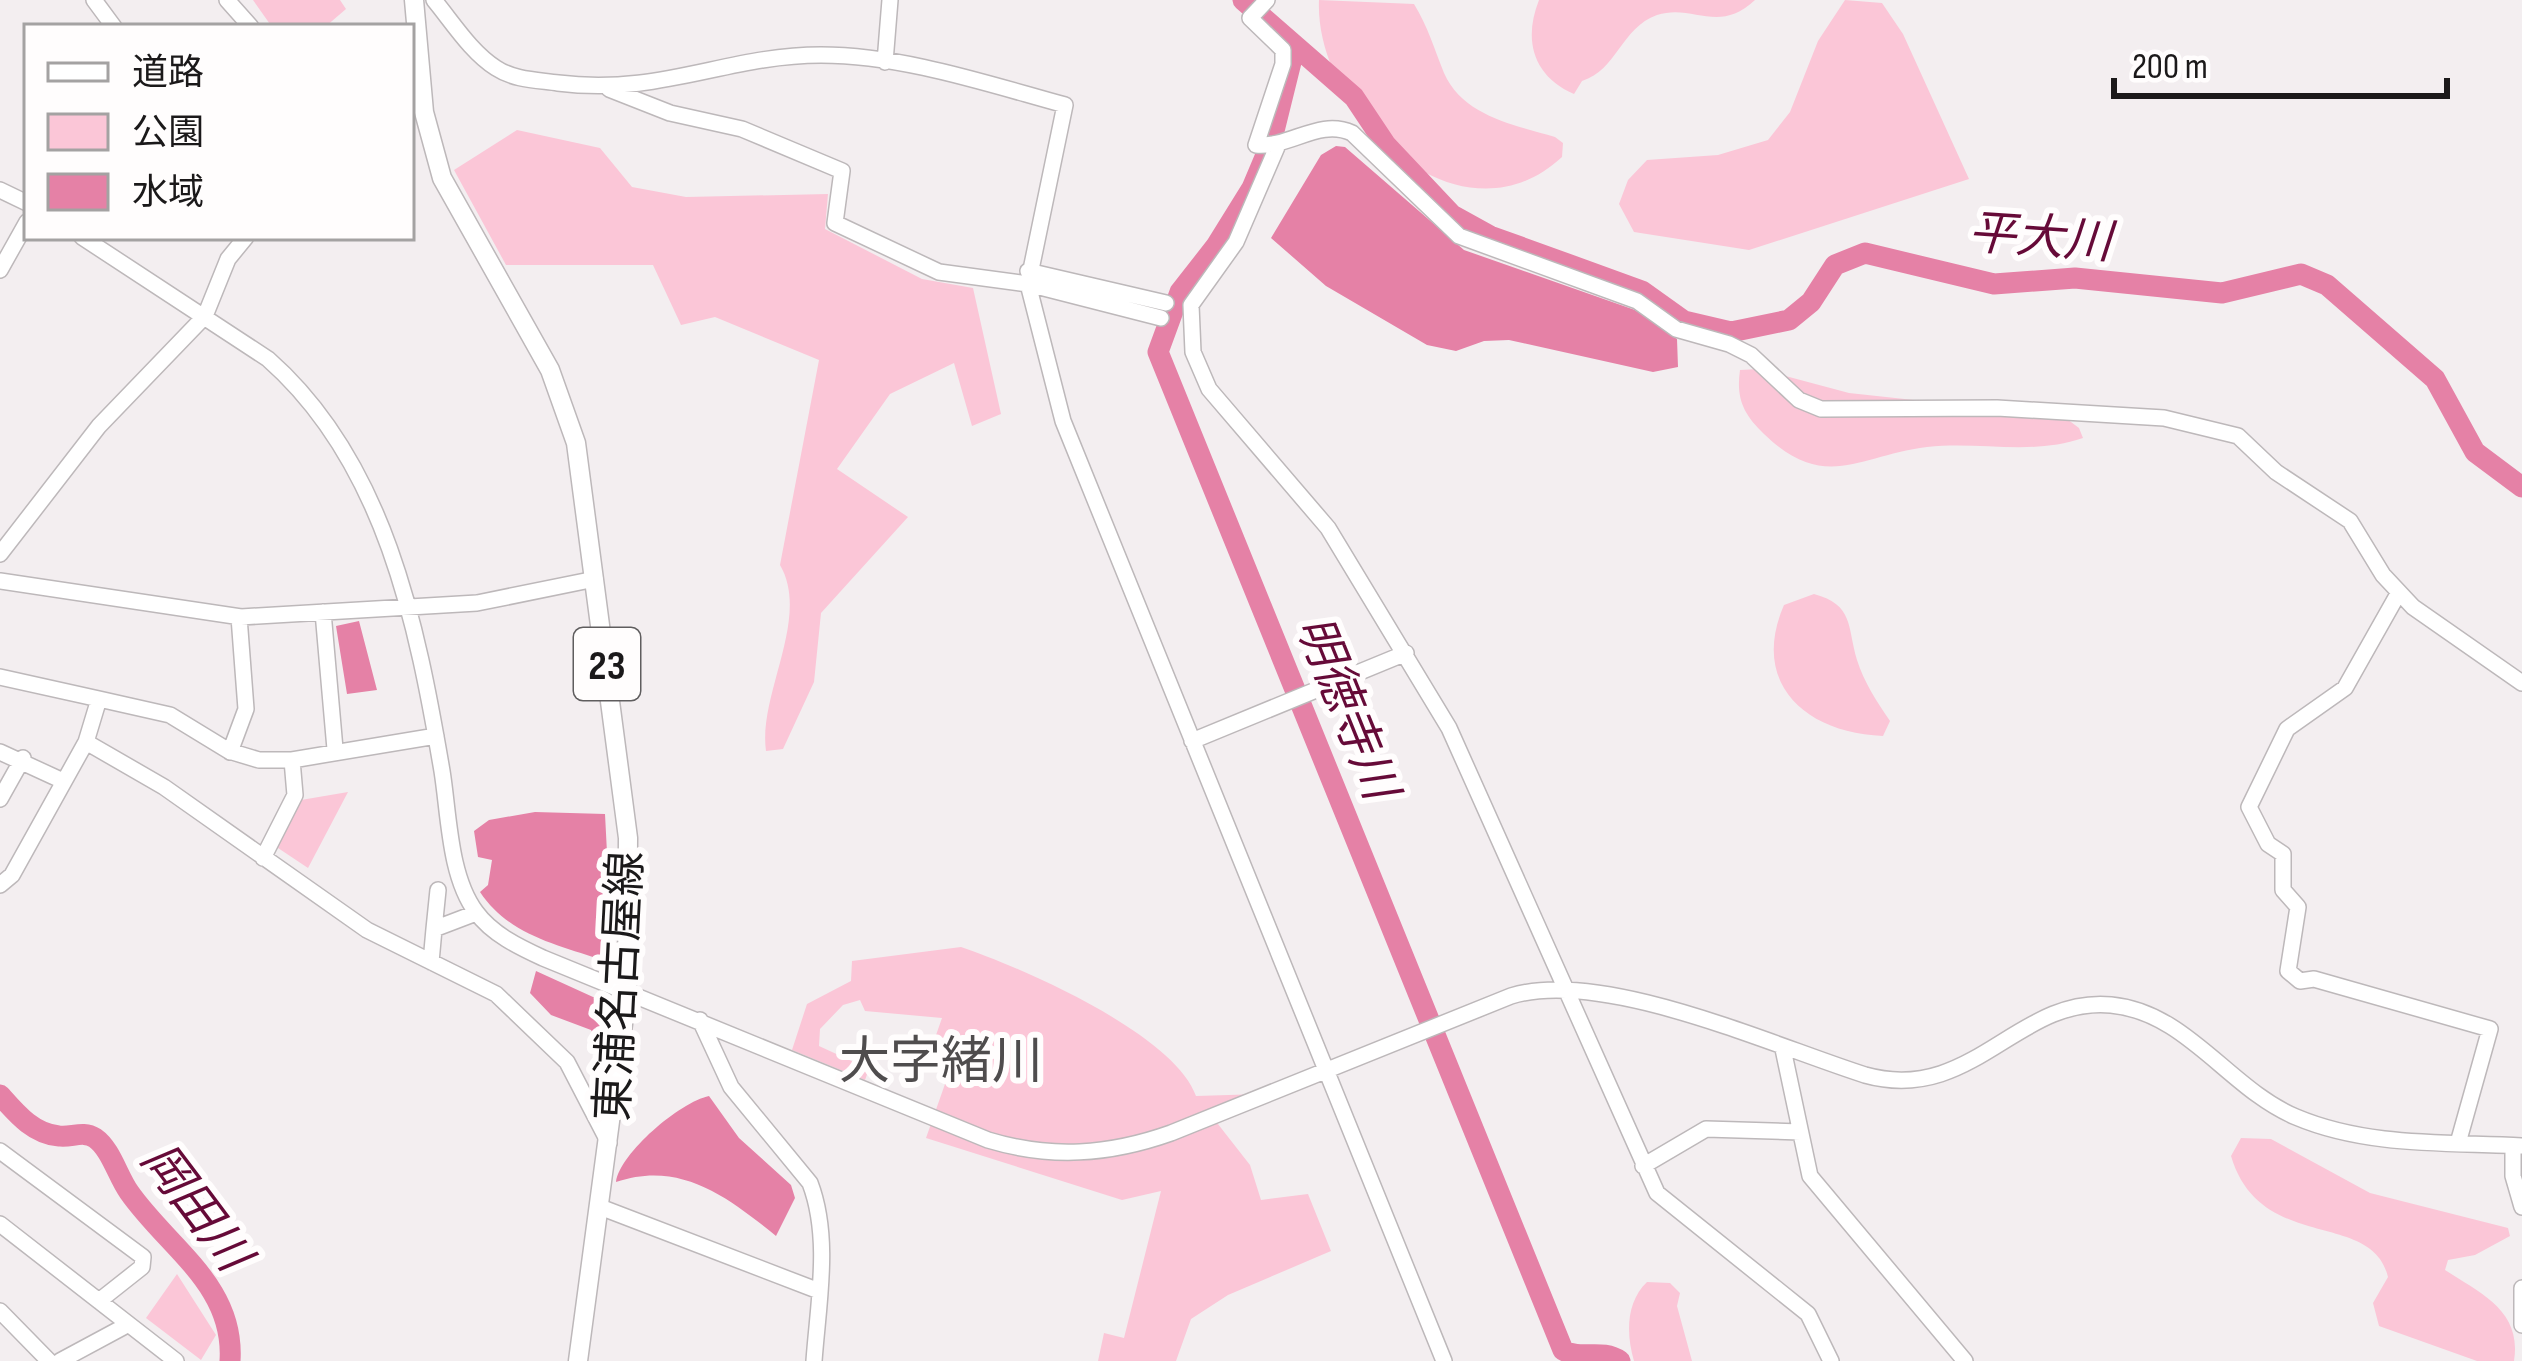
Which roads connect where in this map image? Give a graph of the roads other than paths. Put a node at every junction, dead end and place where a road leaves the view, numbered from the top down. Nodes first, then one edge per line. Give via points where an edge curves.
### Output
1 (227, 0) edge
2 (415, 0) edge
3 (434, 0) edge
4 (890, 0) edge
5 (1267, 0) edge
6 (247, 24) edge
7 (884, 62) junction
8 (415, 75) edge
9 (609, 88) junction
10 (1276, 147) junction
11 (24, 227) edge
12 (87, 240) edge
13 (244, 240) edge
14 (0, 270) edge
15 (1028, 278) junction
16 (1163, 310) dead end
17 (206, 316) junction
18 (0, 554) edge
19 (595, 579) junction
20 (0, 581) edge
21 (2398, 594) junction
22 (412, 608) junction
23 (323, 612) junction
24 (239, 617) junction
25 (1406, 653) junction
26 (0, 676) edge
27 (2522, 683) edge
28 (99, 699) junction
29 (436, 736) junction
30 (1192, 741) junction
31 (86, 742) junction
32 (335, 749) junction
33 (0, 752) edge
34 (230, 752) junction
35 (23, 758) junction
36 (292, 760) junction
37 (63, 782) junction
38 (0, 800) edge
39 (263, 858) junction
40 (0, 885) edge
41 (438, 890) dead end
42 (476, 913) junction
43 (434, 929) junction
44 (431, 962) junction
45 (1563, 986) junction
46 (626, 994) junction
47 (700, 1021) junction
48 (1783, 1049) junction
49 (1327, 1071) junction
50 (1800, 1132) junction
51 (609, 1143) junction
52 (2458, 1143) junction
53 (2518, 1146) edge
54 (0, 1151) edge
55 (1643, 1166) junction
56 (600, 1207) junction
57 (2522, 1207) edge
58 (0, 1224) edge
59 (2522, 1288) edge
60 (819, 1291) junction
61 (99, 1301) junction
62 (0, 1311) edge
63 (128, 1325) junction
64 (2522, 1325) edge
65 (71, 1359) edge
66 (49, 1361) edge
67 (176, 1361) edge
68 (578, 1361) edge
69 (814, 1361) edge
70 (1444, 1361) edge
71 (1831, 1361) edge
72 (1965, 1361) edge

1 - 6 street
2 - 8 main road, 東浦名古屋線 / 23
3 - 9 street via 502,72
4 - 7 street
5 - 10 street via 1250,19 1282,50 1257,145
7 - 9 street via 801,55
7 - 15 street via 1064,105
8 - 19 main road, 東浦名古屋線 / 23 via 442,178 563,400 577,443
9 - 15 street via 742,129 842,171 835,223 925,267
10 - 21 street via 1324,128 1352,133 1459,236 1637,301 1676,328 1751,355 1787,391 1821,409 2143,417 2238,436 2350,521
10 - 25 street via 1236,242 1191,305 1193,352 1208,389 1328,528
11 - 14 street
12 - 17 street
13 - 17 street
15 - 16 street
15 - 30 street via 1063,421
17 - 18 street via 99,426
17 - 22 street via 295,383 337,437
19 - 22 street
19 - 46 main road, 東浦名古屋線 / 23 via 628,838
20 - 24 street
21 - 27 street
21 - 52 street via 2345,688 2287,730 2249,807 2282,854 2283,890 2298,908 2288,971 2300,981 2490,1029
22 - 23 street
22 - 29 street
23 - 24 street
23 - 32 street
24 - 34 street via 246,709
25 - 30 street
25 - 45 street via 1467,766
26 - 28 street
28 - 31 street
28 - 34 street via 170,715
29 - 32 street
29 - 42 street via 459,867
30 - 49 street
31 - 37 street
31 - 39 street
32 - 36 street
33 - 35 street
34 - 36 street
35 - 37 street
35 - 38 street
36 - 39 street via 295,795
37 - 40 street
39 - 44 street via 367,930
41 - 43 street
42 - 43 street
42 - 46 street via 522,949
43 - 44 street
44 - 51 street via 496,994 545,1038 567,1062
45 - 48 street via 1609,992
45 - 49 street via 1511,996
45 - 55 street
46 - 47 street
46 - 51 main road, 東浦名古屋線 / 23
47 - 49 street via 988,1140 1058,1153 1148,1142
47 - 60 street via 731,1087 810,1183 821,1229
48 - 50 street
48 - 52 street via 1880,1079 1927,1080 2064,1011 2115,1006 2168,1024 2296,1118 2354,1135
49 - 70 street
50 - 55 street via 1706,1129
50 - 72 street via 1810,1176
51 - 56 main road, 東浦名古屋線 / 23
52 - 53 street
53 - 57 street via 2513,1176
54 - 61 street via 143,1257 142,1267
55 - 71 street via 1674,1210 1808,1314
56 - 60 street
56 - 68 main road, 東浦名古屋線 / 23
58 - 61 street
59 - 64 street
60 - 69 street
61 - 63 street
62 - 66 street
63 - 65 street
63 - 67 street

